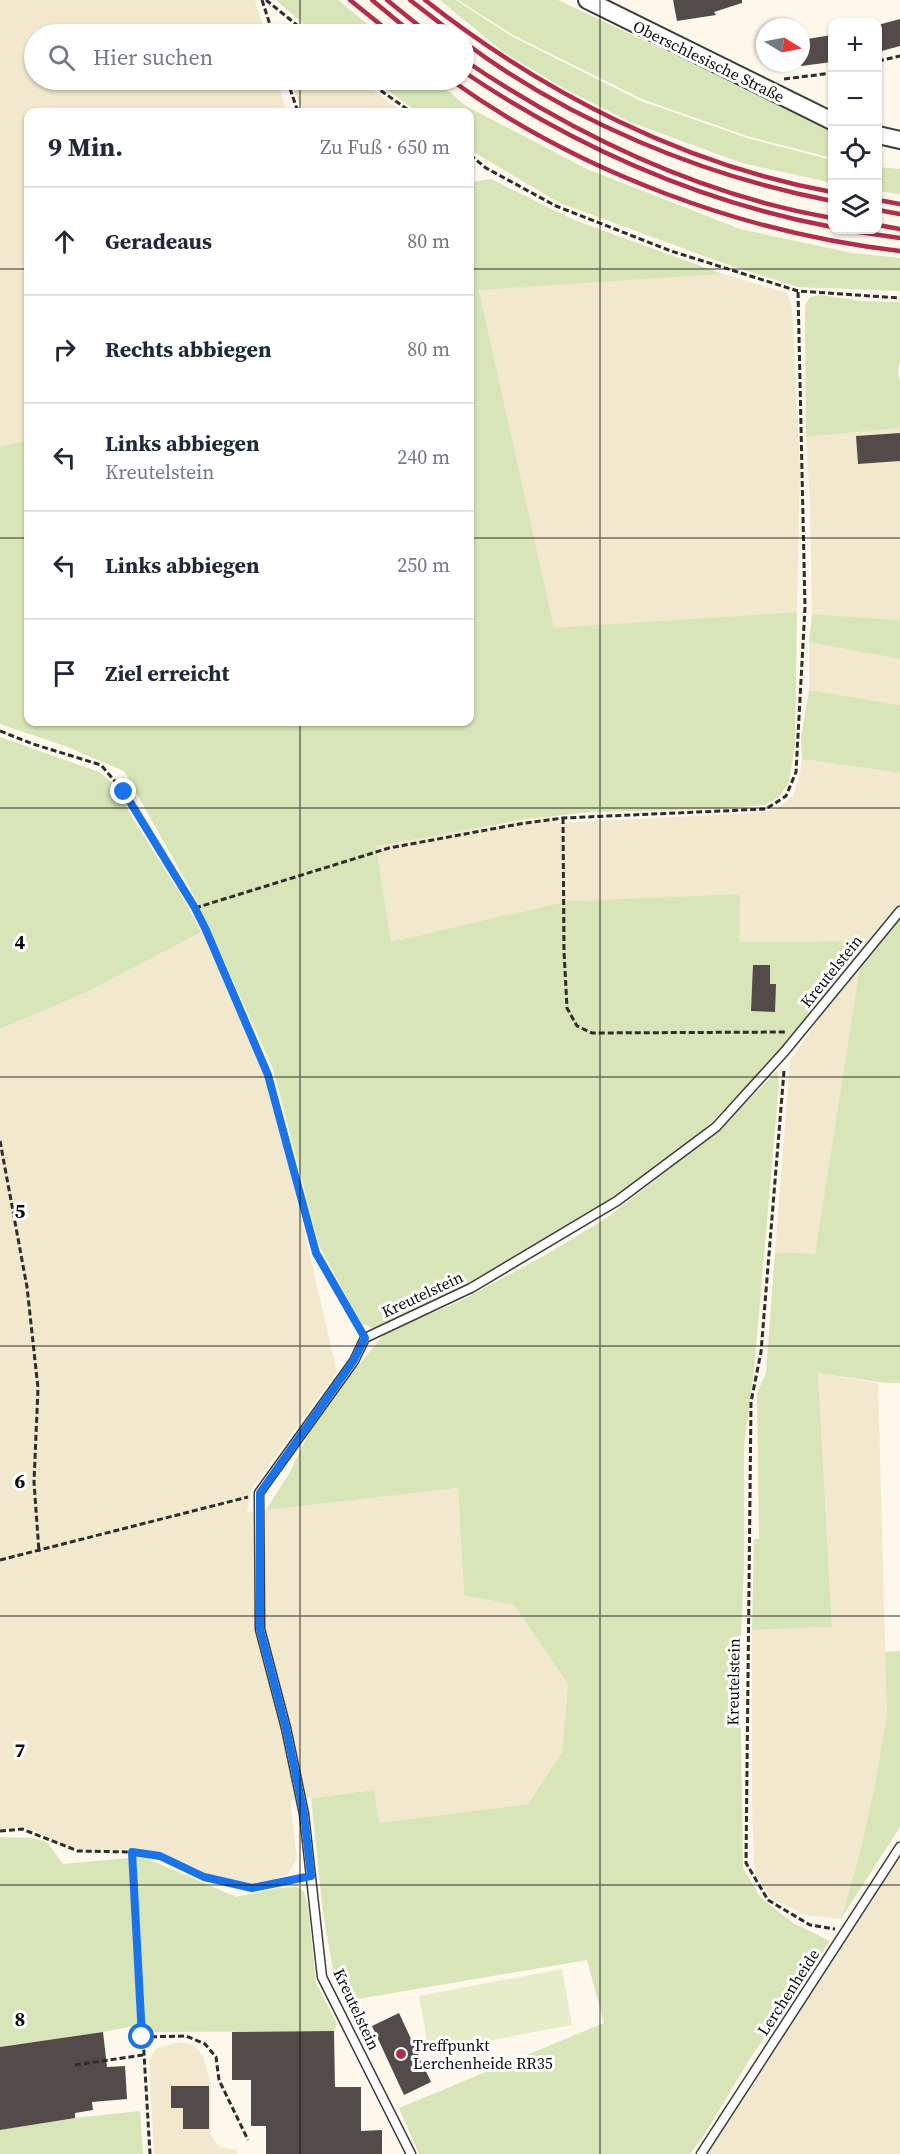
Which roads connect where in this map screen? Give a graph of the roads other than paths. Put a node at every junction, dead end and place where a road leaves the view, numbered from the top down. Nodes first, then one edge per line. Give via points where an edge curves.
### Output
1 (587, 0) edge
2 (828, 119) edge
3 (882, 136) edge
4 (900, 140) edge
5 (900, 910) edge
6 (900, 1847) edge
7 (411, 2154) edge
8 (701, 2154) edge

1 - 2 street, Oberschlesische Straße
3 - 4 street
5 - 7 lane, Kreutelstein via 802,1032 716,1127 617,1202 471,1288 365,1338 354,1360 260,1493 260,1629 304,1814 322,1977
6 - 8 lane, Lerchenheide

